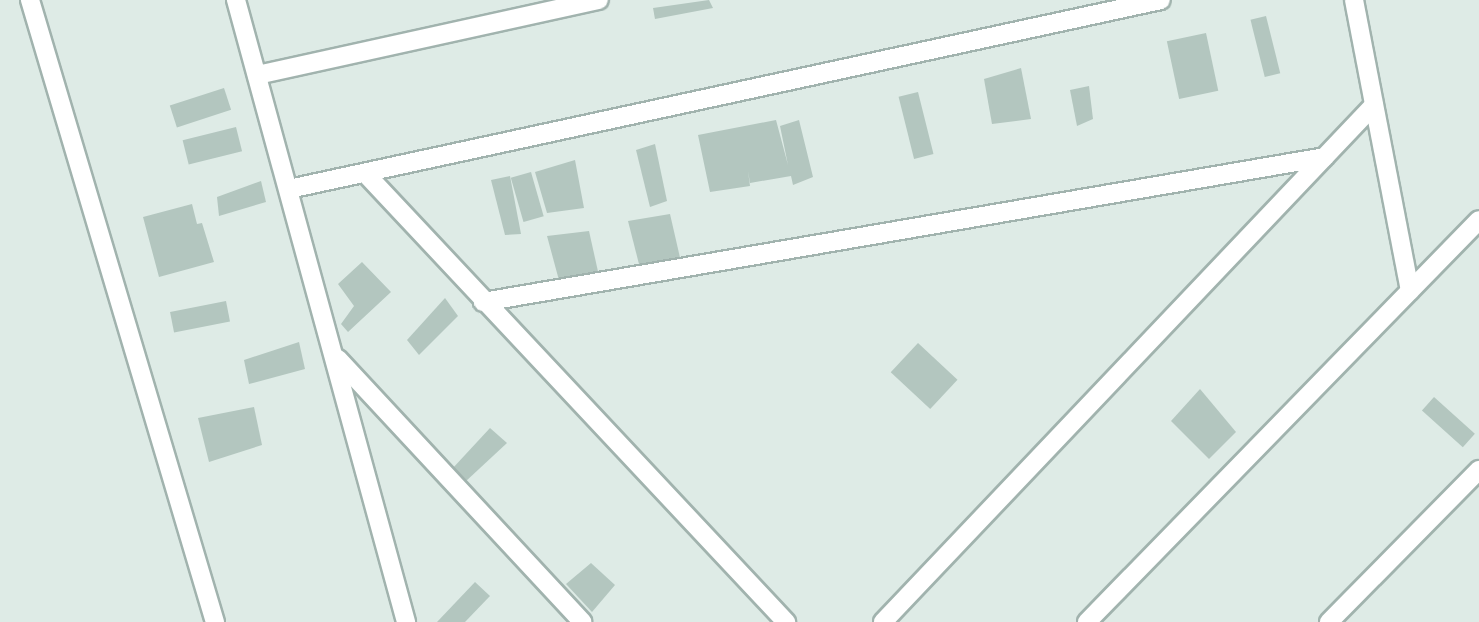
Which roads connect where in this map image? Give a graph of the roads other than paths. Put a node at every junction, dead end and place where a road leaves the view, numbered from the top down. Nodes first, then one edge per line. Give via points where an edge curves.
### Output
1 (30, 0) edge
2 (236, 0) edge
3 (599, 0) edge
4 (1161, 0) edge
5 (1354, 0) edge
6 (257, 75) junction
7 (1374, 105) junction
8 (1325, 157) junction
9 (365, 173) junction
10 (289, 189) junction
11 (1479, 220) edge
12 (1410, 291) junction
13 (483, 302) junction
14 (335, 356) junction
15 (1479, 470) edge
16 (215, 622) edge
17 (406, 622) edge
18 (582, 622) edge
19 (786, 622) edge
20 (883, 622) edge
21 (1087, 622) edge
22 (1329, 622) edge

1 - 16 street
2 - 6 street
3 - 6 street
4 - 9 street
5 - 7 street
6 - 10 street
7 - 8 street
7 - 12 street
8 - 13 street
8 - 20 street
9 - 10 street
9 - 13 street
10 - 14 street
11 - 12 street
12 - 21 street
13 - 19 street
14 - 17 street
14 - 18 street
15 - 22 street

